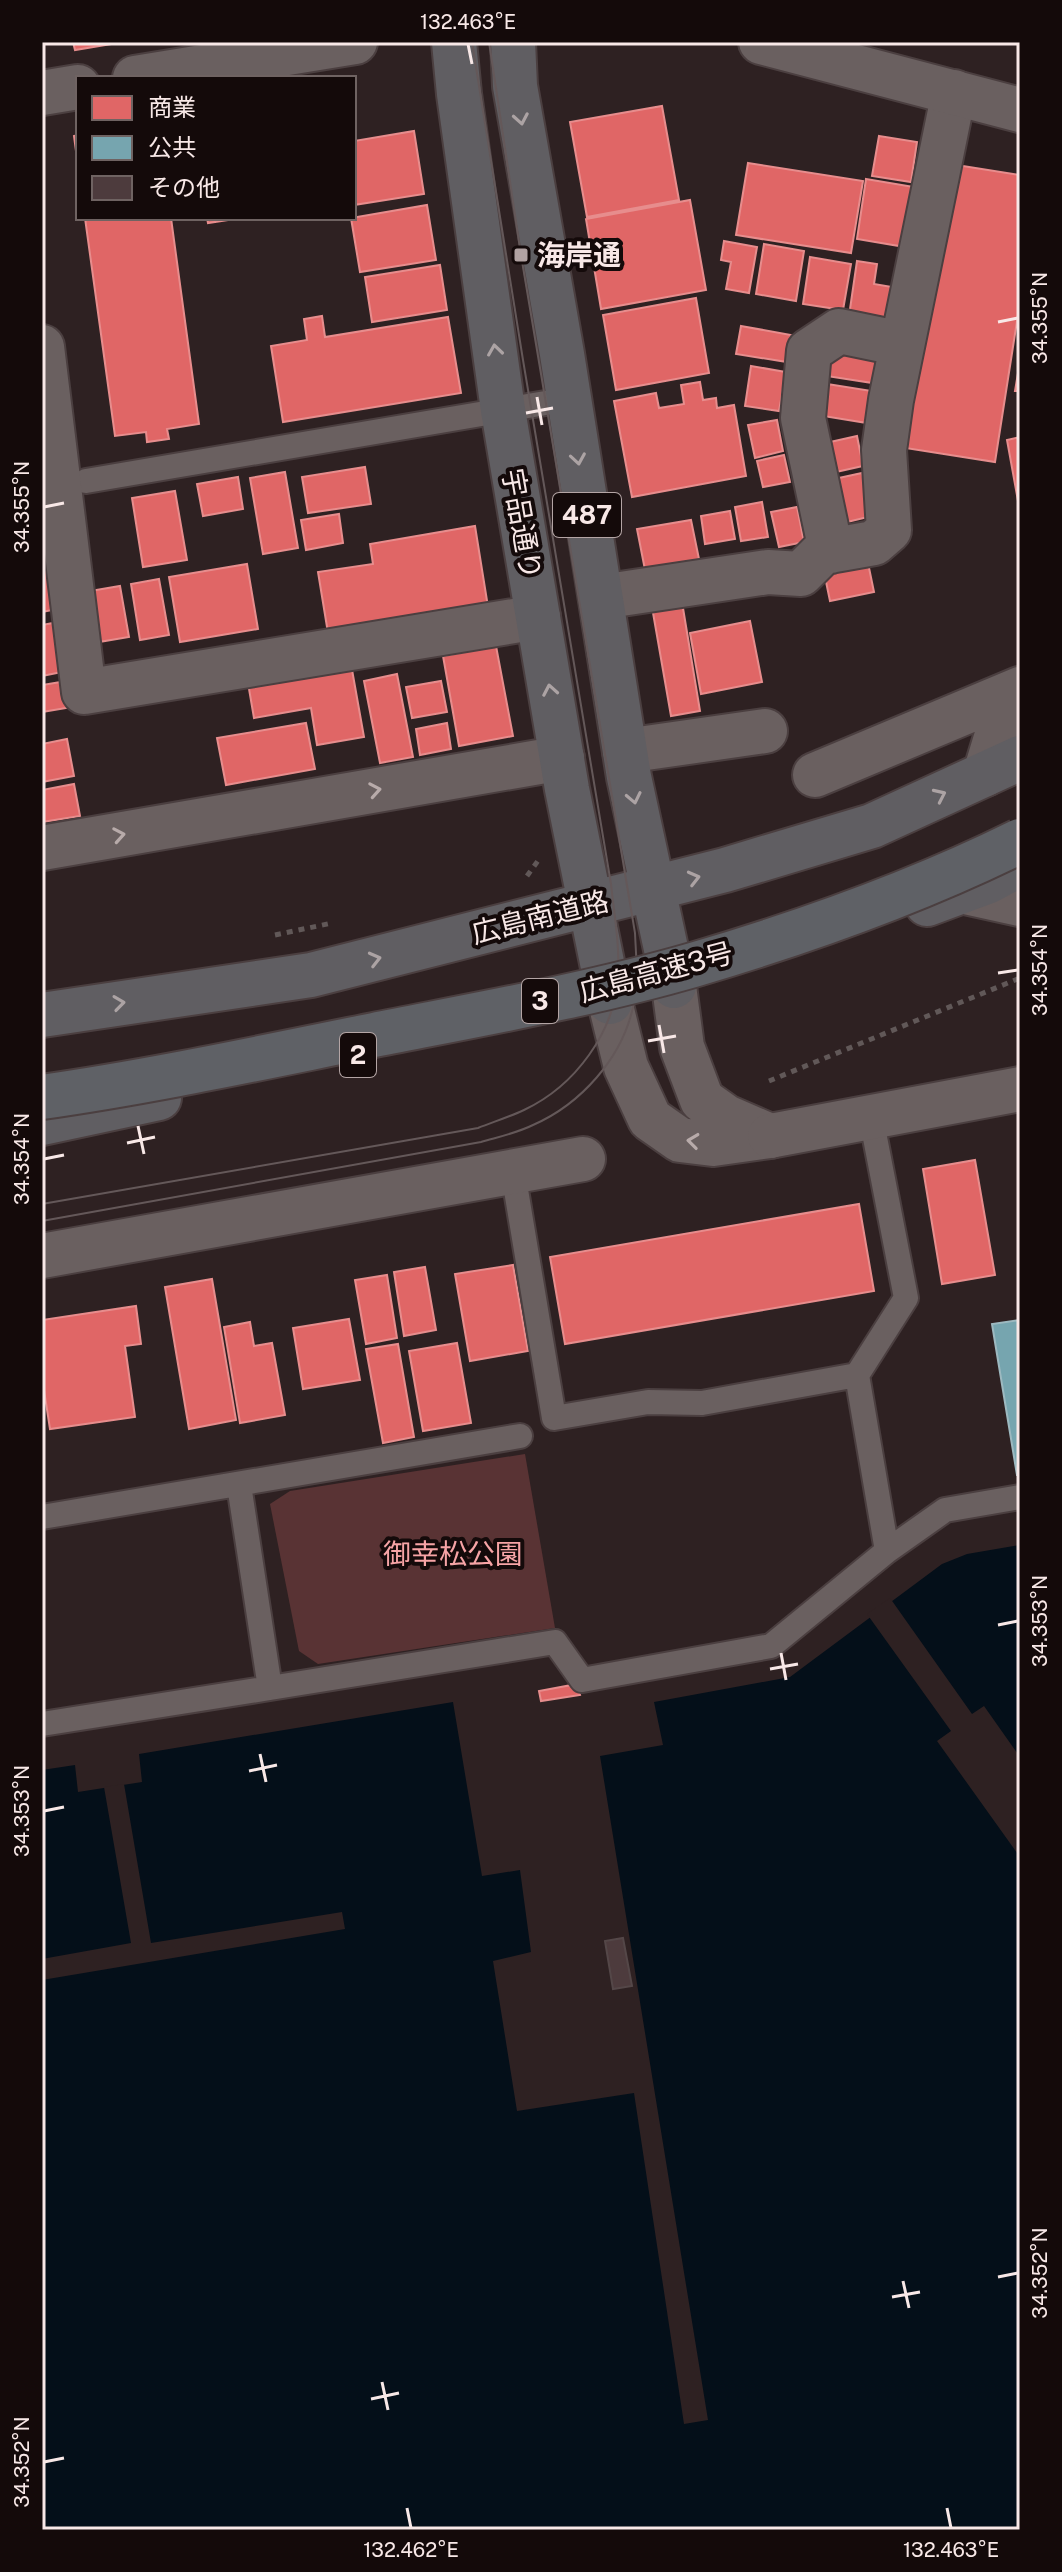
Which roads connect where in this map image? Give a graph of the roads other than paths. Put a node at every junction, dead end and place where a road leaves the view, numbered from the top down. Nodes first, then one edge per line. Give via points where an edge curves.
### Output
1 (355, 42) edge
2 (454, 42) edge
3 (513, 42) edge
4 (761, 42) edge
5 (147, 76) edge
6 (76, 87) edge
7 (954, 92) junction
8 (42, 93) edge
9 (1020, 110) edge
10 (902, 344) junction
11 (42, 347) edge
12 (569, 399) junction
13 (503, 410) junction
14 (86, 481) dead end
15 (831, 551) junction
16 (601, 597) junction
17 (538, 617) junction
18 (1015, 692) edge
19 (765, 731) dead end
20 (625, 751) junction
21 (562, 758) junction
22 (1003, 766) edge
23 (815, 775) dead end
24 (1020, 841) edge
25 (42, 848) edge
26 (1020, 864) edge
27 (653, 889) junction
28 (961, 891) junction
29 (591, 904) junction
30 (1020, 904) edge
31 (674, 986) junction
32 (610, 1002) junction
33 (42, 1015) edge
34 (1020, 1089) edge
35 (42, 1097) edge
36 (871, 1117) junction
37 (42, 1123) edge
38 (770, 1136) junction
39 (583, 1159) dead end
40 (513, 1172) junction
41 (42, 1256) edge
42 (857, 1375) junction
43 (520, 1436) dead end
44 (239, 1485) junction
45 (1020, 1497) edge
46 (42, 1517) edge
47 (887, 1551) junction
48 (270, 1688) junction
49 (42, 1724) edge

1 - 5 street
13 -> 2 highway, 宇品通り / 487
3 -> 12 highway, 487 via 515,86
4 - 7 street
6 - 8 street
7 - 9 street
7 - 10 street
10 - 15 street via 884,450 889,530 874,543
10 - 15 street via 839,331 809,351 803,418
11 - 17 street via 84,692
12 - 13 lane
12 -> 16 highway, 487
13 - 14 lane
13 - 17 highway, 宇品通り / 487
15 - 16 street via 823,552 801,574 768,572
16 - 20 highway, 487
21 -> 17 highway, 宇品通り / 487
18 - 22 street
18 - 23 street
19 - 20 street
20 -> 27 highway, 487
25 -> 21 street
21 - 29 highway, 宇品通り / 487
27 -> 22 highway, 広島南道路 via 872,826
24 - 35 highway, 広島高速3号 / 3, bridge via 820,925 690,965 512,1008
26 - 28 highway, 2
27 - 29 highway, 広島南道路
27 - 31 highway, 487
28 - 30 street
28 - 31 highway, 2 via 843,937
29 - 32 highway, 宇品通り / 487
33 -> 29 highway, 広島南道路 via 311,975
31 - 32 highway, 2
31 - 38 street via 682,1047 702,1100
32 - 37 highway, 2
38 -> 32 street via 713,1144 680,1140 650,1119 626,1067
34 - 36 street
36 - 38 street
36 - 42 lane via 906,1298
39 - 40 street
40 - 41 street
40 - 42 lane via 554,1418 648,1402 702,1403
42 - 47 lane
43 - 44 lane
44 - 46 lane via 156,1507 74,1520
44 - 48 lane
45 - 47 lane via 945,1510
47 - 48 lane via 771,1646 582,1680 555,1642
48 - 49 lane

